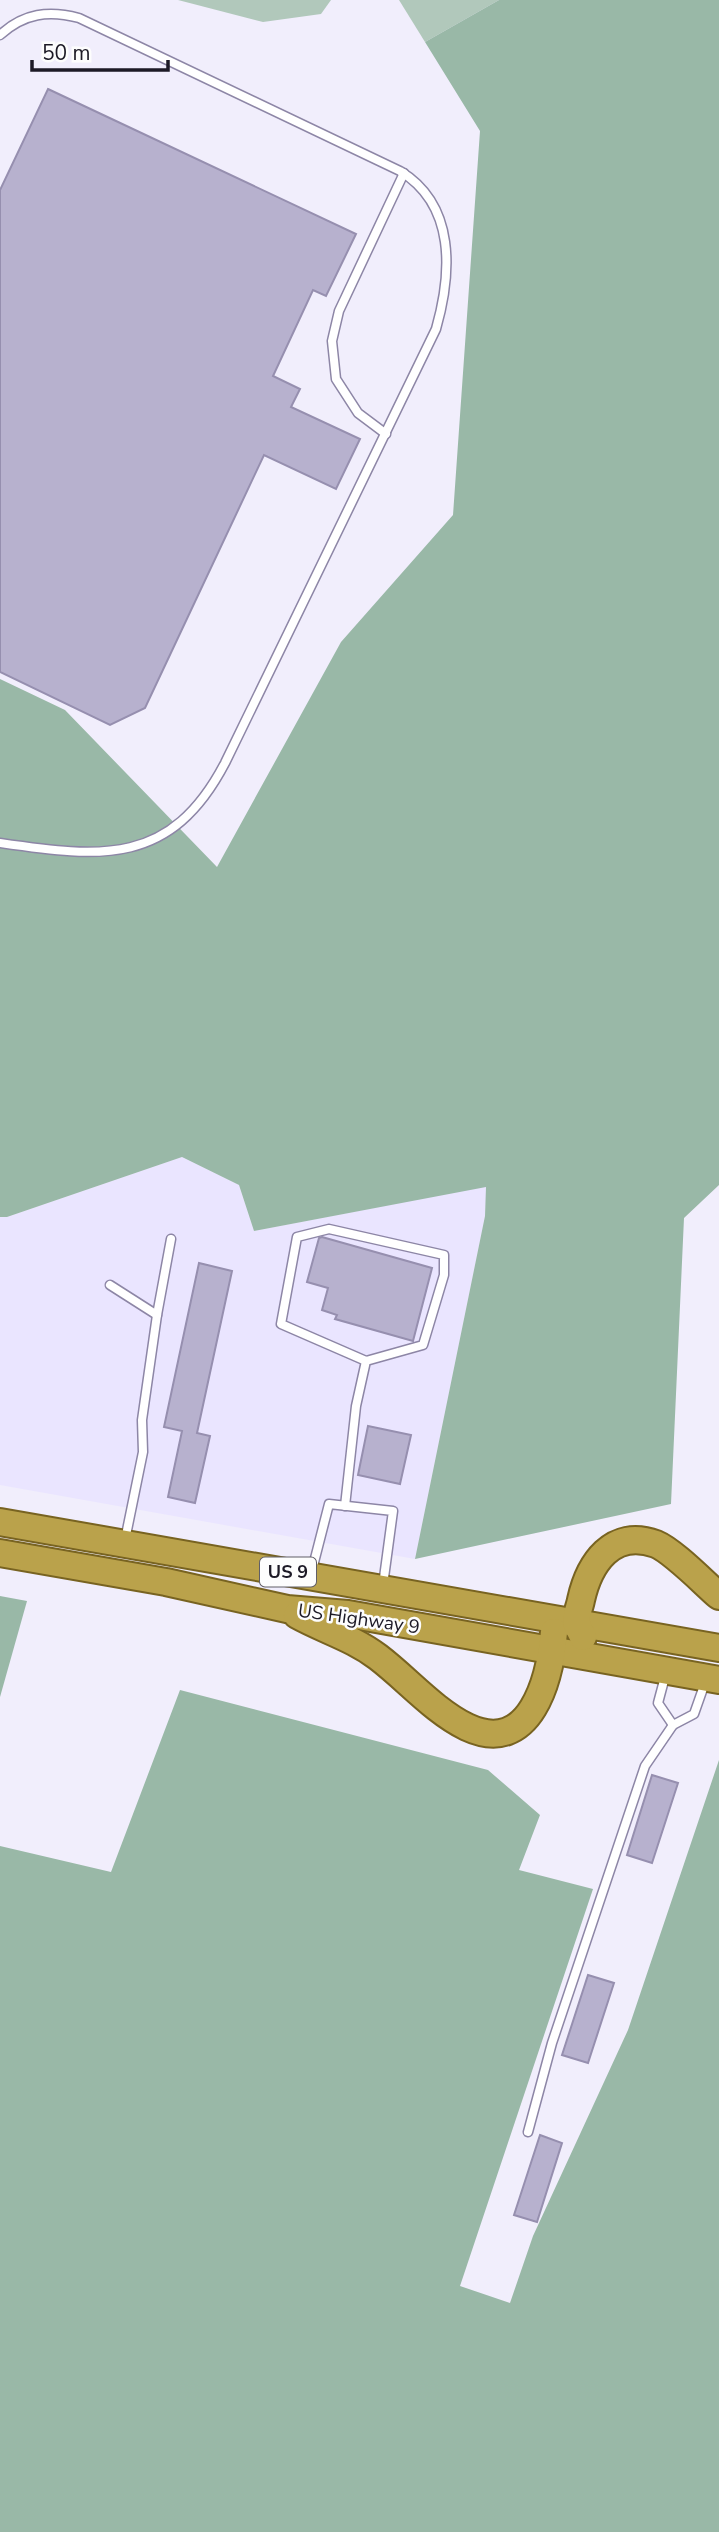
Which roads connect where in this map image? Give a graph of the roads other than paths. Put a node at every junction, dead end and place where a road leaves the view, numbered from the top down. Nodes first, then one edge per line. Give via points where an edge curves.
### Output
1 (0, 35) edge
2 (404, 173) junction
3 (386, 434) junction
4 (0, 843) edge
5 (171, 1239) dead end
6 (110, 1285) dead end
7 (157, 1315) junction
8 (366, 1360) junction
9 (345, 1506) junction
10 (0, 1522) edge
11 (124, 1543) junction
12 (0, 1553) edge
13 (311, 1576) junction
14 (383, 1588) junction
15 (719, 1596) edge
16 (287, 1609) junction
17 (566, 1620) junction
18 (719, 1648) edge
19 (552, 1650) junction
20 (600, 1657) junction
21 (667, 1670) junction
22 (713, 1679) edge
23 (673, 1725) junction
24 (528, 2132) dead end

1 - 2 lane via 33,15 79,18
2 - 3 lane via 424,189 439,214 445,291 436,329
2 - 3 lane via 339,311 332,341 337,379 358,413
3 - 4 lane via 214,785 198,807 166,834 121,850 78,852
5 - 7 lane
6 - 7 lane
7 - 11 lane via 142,1420 143,1452
8 - 8 lane via 281,1324 297,1237 329,1229 444,1255 444,1275 423,1345
8 - 9 lane
9 - 13 lane via 330,1504
9 - 14 lane via 393,1511
10 - 11 highway, US Highway 9 / US 9
11 - 13 highway, US Highway 9 / US 9
12 - 16 highway, US Highway 9 / US 9
13 - 14 highway, US Highway 9 / US 9
14 - 17 highway, US Highway 9 / US 9
15 - 17 highway via 664,1548 624,1542 599,1558
16 - 19 highway, US Highway 9 / US 9 via 317,1609
16 - 19 highway via 362,1646 452,1718 481,1731 509,1730 523,1722 543,1688
17 - 18 highway, US Highway 9 / US 9
17 - 19 highway
17 - 20 highway
19 - 20 highway, US Highway 9 / US 9
20 - 21 highway, US Highway 9 / US 9
21 - 22 highway, US Highway 9 / US 9
21 - 23 lane via 658,1703
22 - 23 lane via 694,1714
23 - 24 lane via 645,1766 552,2043

